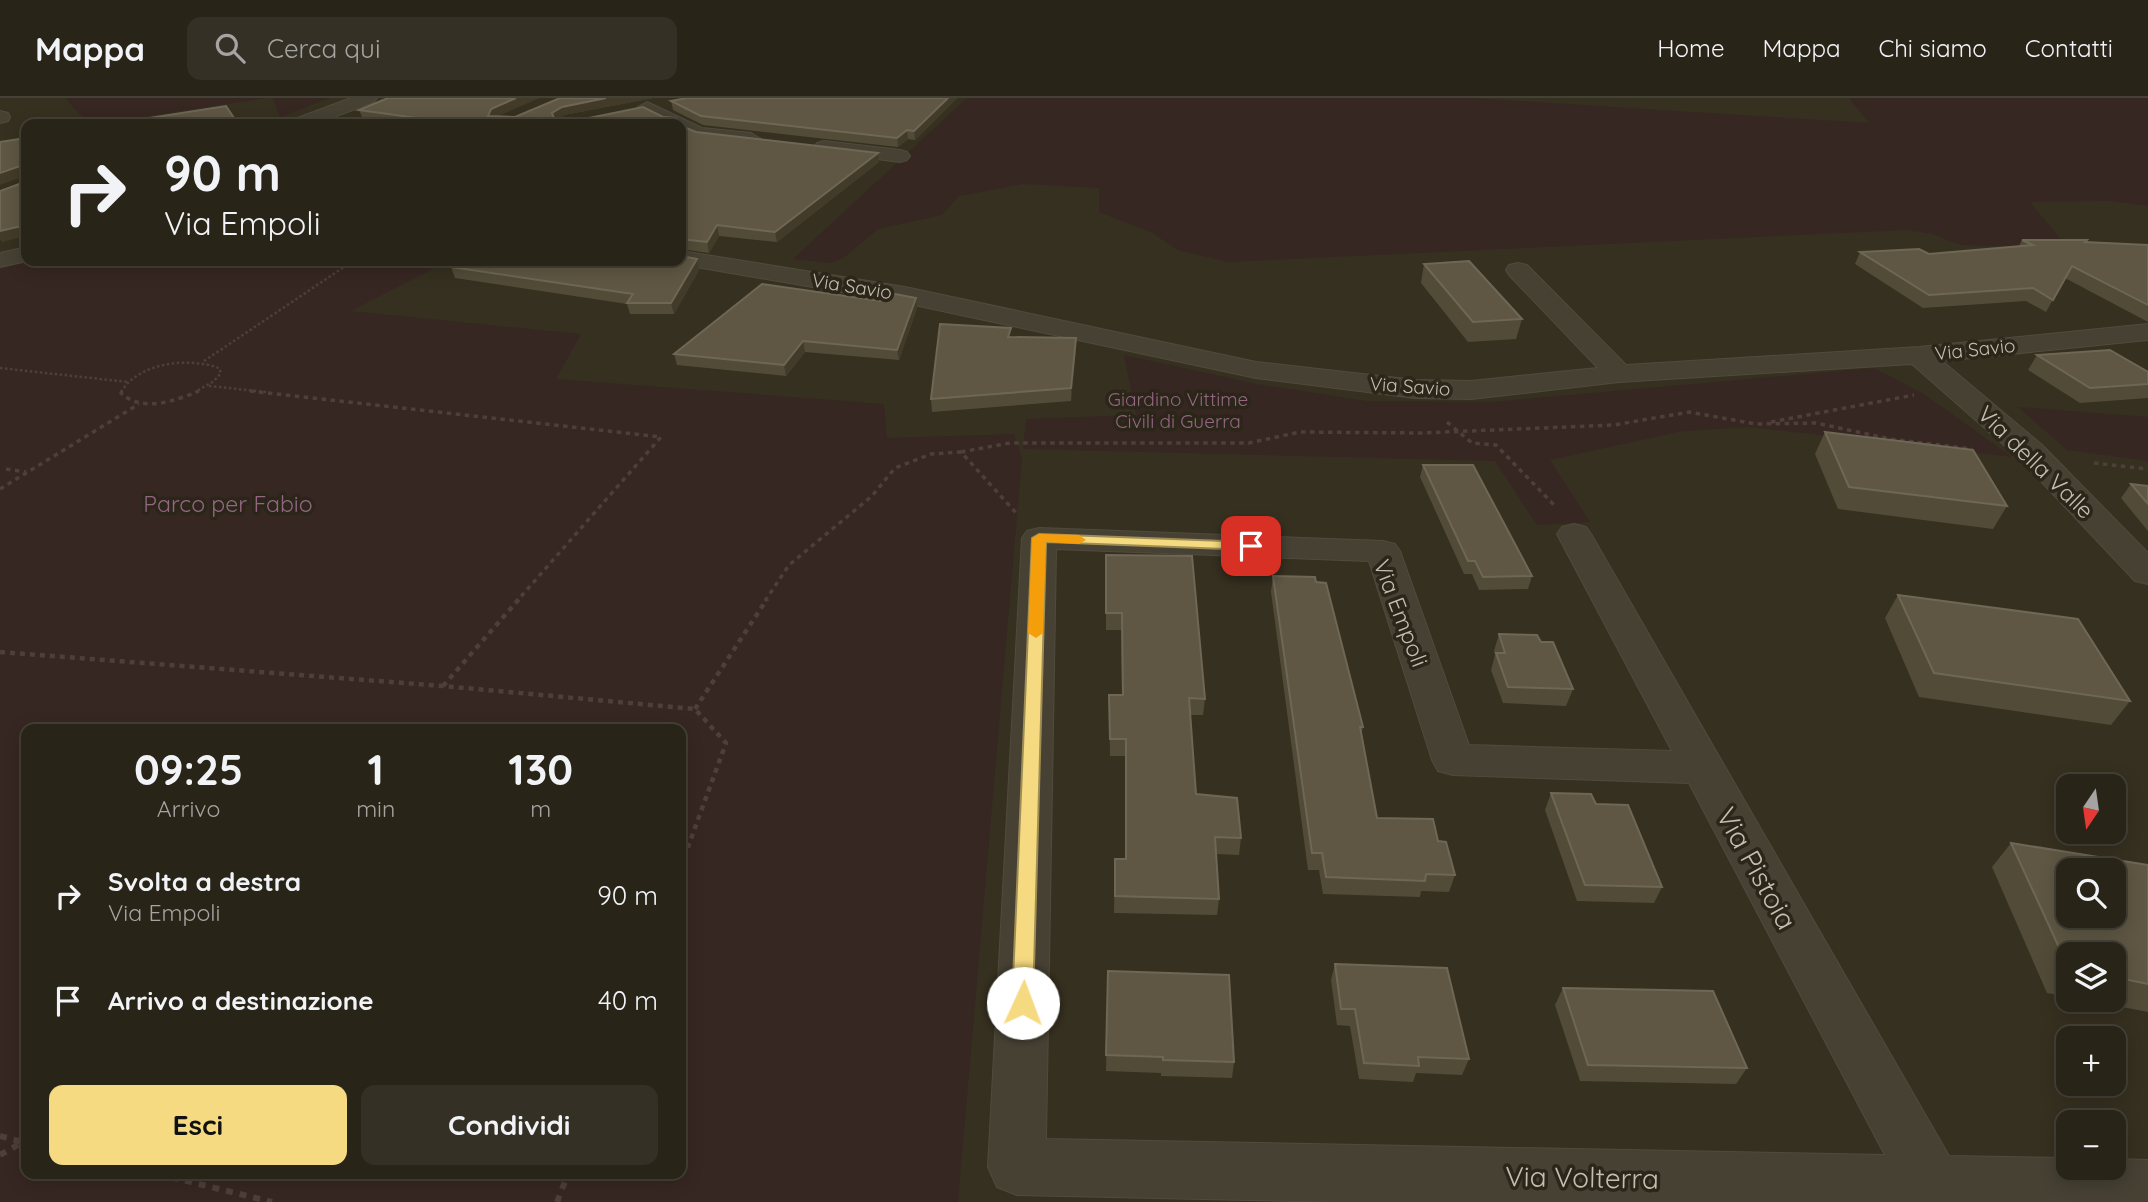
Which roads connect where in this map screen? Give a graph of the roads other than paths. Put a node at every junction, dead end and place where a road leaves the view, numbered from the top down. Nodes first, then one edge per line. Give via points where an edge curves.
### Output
1 (368, 98) edge
2 (682, 100) edge
3 (647, 107) junction
4 (624, 112) edge
5 (312, 119) edge
6 (671, 119) edge
7 (686, 127) edge
8 (765, 141) edge
9 (806, 145) edge
10 (900, 156) edge
11 (21, 255) edge
12 (686, 259) edge
13 (0, 260) edge
14 (1518, 270) dead end
15 (2148, 332) edge
16 (1919, 355) junction
17 (1619, 374) junction
18 (1564, 519) road end
19 (2148, 573) edge
20 (1702, 768) junction
21 (1017, 1167) joint
22 (2148, 1189) edge
23 (1937, 1193) edge

1 - 5 street
2 - 3 street
3 - 4 street
3 - 6 street
7 - 8 street via 698,133
9 - 10 street
11 - 13 street
12 - 17 street, Via Savio via 905,295 1256,370 1415,389 1471,390
14 - 17 street
15 - 16 street, Via Savio
16 - 17 street, Via Savio
16 - 19 street, Via della Valle via 2031,452
18 - 20 street, Via Pistoia
20 - 21 street, Via Empoli via 1453,761 1383,551 1039,538
20 - 23 street, Via Pistoia
21 - 23 street, Via Volterra
22 - 23 street, Via Volterra

